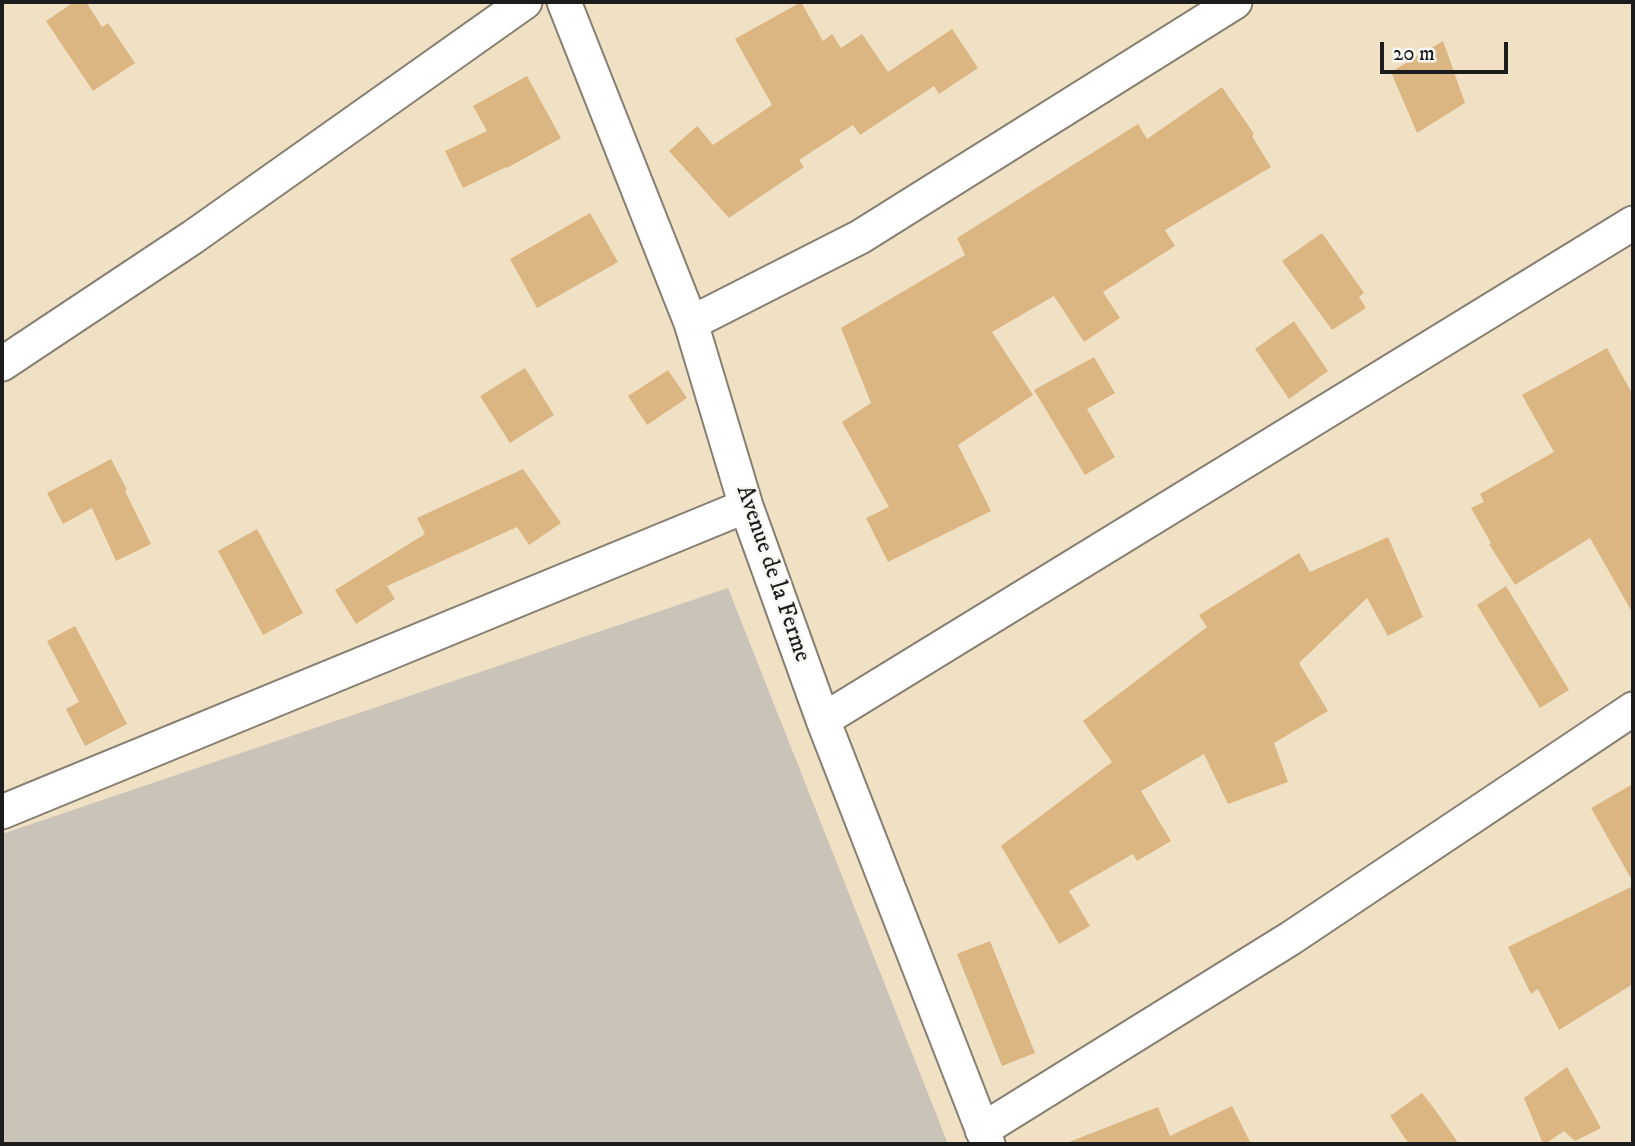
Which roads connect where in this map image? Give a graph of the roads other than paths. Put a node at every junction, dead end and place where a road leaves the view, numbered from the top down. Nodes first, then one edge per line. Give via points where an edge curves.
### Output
1 (525, 2) edge
2 (564, 2) edge
3 (1235, 2) edge
4 (1633, 223) edge
5 (691, 323) junction
6 (2, 364) edge
7 (746, 506) junction
8 (1633, 709) edge
9 (823, 720) junction
10 (2, 812) edge
11 (985, 1137) edge

1 - 6 street via 193,237
2 - 5 street, Avenue de la Ferme
3 - 5 street via 860,237
4 - 9 street
5 - 7 street, Avenue de la Ferme
7 - 9 street, Avenue de la Ferme
7 - 10 street
8 - 11 street
9 - 11 street, Avenue de la Ferme

